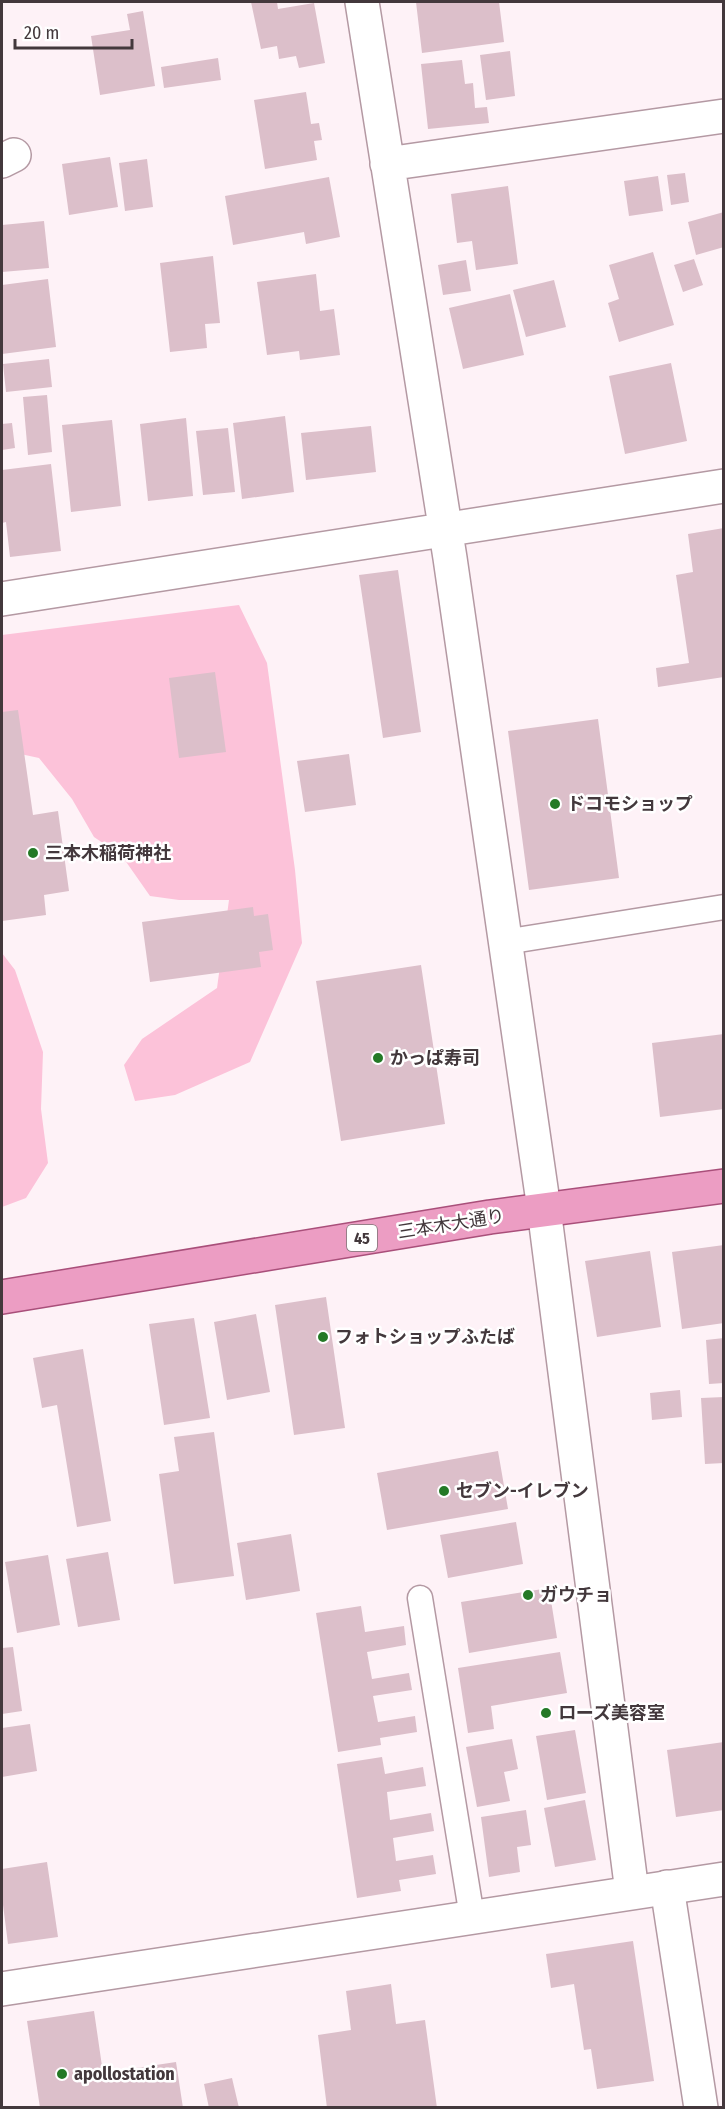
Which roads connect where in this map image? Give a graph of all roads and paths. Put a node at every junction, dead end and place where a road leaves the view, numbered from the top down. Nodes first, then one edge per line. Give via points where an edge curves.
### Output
1 (362, 2) edge
2 (723, 116) edge
3 (387, 164) junction
4 (723, 486) edge
5 (445, 529) junction
6 (2, 599) edge
7 (723, 907) edge
8 (505, 942) junction
9 (723, 1186) edge
10 (544, 1209) junction
11 (2, 1297) edge
12 (420, 1598) dead end
13 (723, 1879) edge
14 (667, 1887) junction
15 (632, 1892) junction
16 (472, 1917) junction
17 (2, 1989) edge
18 (700, 2108) edge

1 - 3 street
2 - 3 street
3 - 5 street
4 - 5 street
5 - 6 street
5 - 8 street
7 - 8 lane
8 - 10 street
9 - 10 main road, 三本木大通り / 45
10 - 11 main road, 三本木大通り / 45
10 - 15 street
12 - 16 lane
13 - 14 street
14 - 15 street
14 - 18 street
15 - 16 street
16 - 17 street

